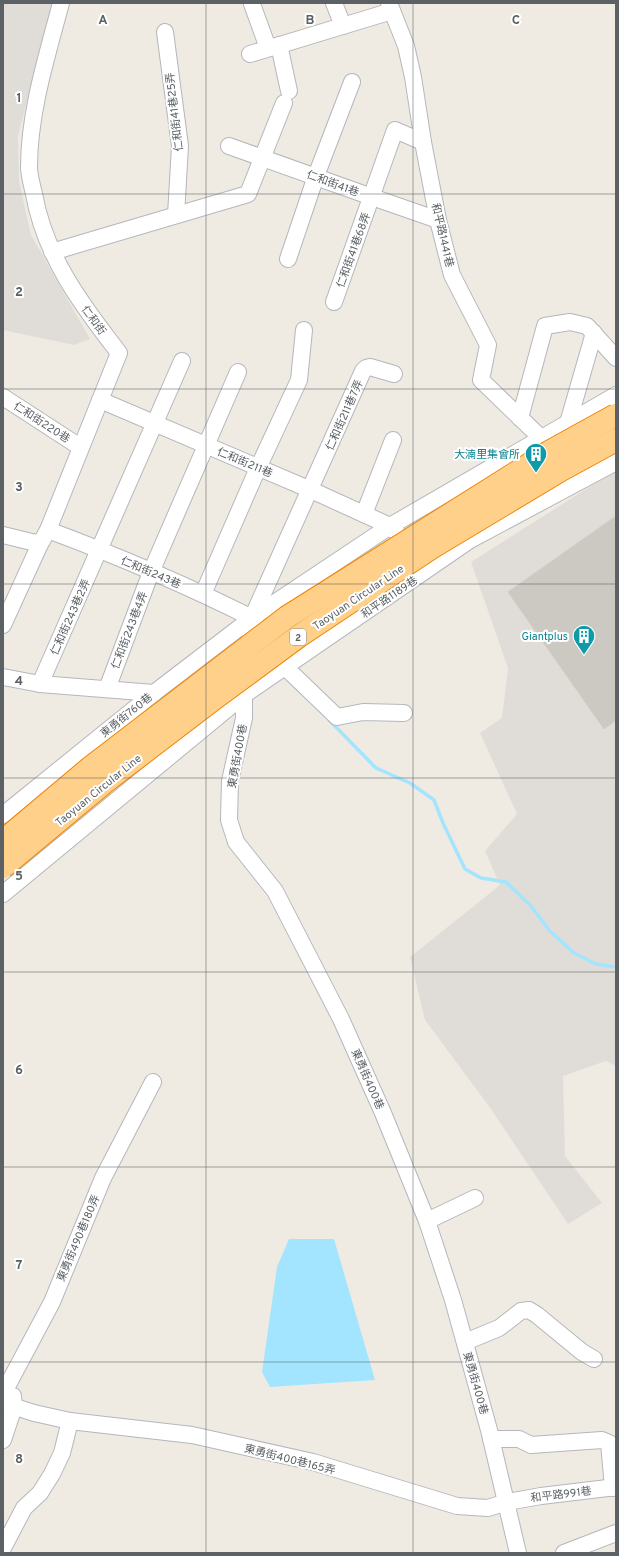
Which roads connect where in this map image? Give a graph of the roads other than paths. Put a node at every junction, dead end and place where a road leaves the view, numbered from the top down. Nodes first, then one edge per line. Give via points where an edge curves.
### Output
1 (61, 3) edge
2 (334, 3) edge
3 (252, 4) dead end
4 (391, 7) edge
5 (343, 26) junction
6 (165, 32) dead end
7 (273, 47) junction
8 (250, 54) dead end
9 (352, 82) dead end
10 (423, 142) junction
11 (229, 146) dead end
12 (262, 157) junction
13 (316, 176) junction
14 (372, 197) junction
15 (176, 215) junction
16 (438, 220) junction
17 (52, 252) junction
18 (288, 259) dead end
19 (334, 302) dead end
20 (304, 330) dead end
21 (594, 333) junction
22 (616, 358) edge
23 (182, 361) dead end
24 (238, 372) dead end
25 (394, 374) dead end
26 (616, 395) edge
27 (3, 397) edge
28 (100, 400) junction
29 (616, 415) edge
30 (520, 418) junction
31 (568, 423) junction
32 (156, 424) junction
33 (541, 438) junction
34 (393, 440) dead end
35 (616, 440) edge
36 (206, 445) junction
37 (80, 447) junction
38 (616, 462) edge
39 (258, 468) junction
40 (311, 490) junction
41 (364, 514) junction
42 (390, 526) junction
43 (3, 535) edge
44 (44, 537) junction
45 (99, 549) junction
46 (428, 569) junction
47 (151, 572) junction
48 (203, 594) junction
49 (252, 618) junction
50 (3, 625) edge
51 (285, 667) junction
52 (3, 677) edge
53 (40, 684) junction
54 (107, 689) junction
55 (154, 693) junction
56 (244, 695) junction
57 (404, 713) dead end
58 (3, 815) edge
59 (3, 841) edge
60 (3, 867) edge
61 (3, 894) edge
62 (153, 1082) dead end
63 (475, 1198) dead end
64 (427, 1221) junction
65 (465, 1342) junction
66 (594, 1359) dead end
67 (12, 1377) junction
68 (3, 1394) edge
69 (8, 1405) edge
70 (70, 1421) junction
71 (491, 1438) junction
72 (3, 1440) edge
73 (615, 1488) edge
74 (506, 1502) junction
75 (616, 1533) edge
76 (3, 1548) edge
77 (518, 1553) edge
78 (564, 1553) edge

1 - 17 street, 仁和街 via 32,122 29,168 37,209
2 - 5 street
3 - 7 street
4 - 5 street
4 - 10 street, 和平路1441巷 via 406,46
5 - 7 street
6 - 15 street, 仁和街41巷25弄 via 180,146
7 - 8 street
7 - 12 street via 286,97
9 - 13 street
10 - 14 street, 仁和街41巷68弄 via 395,130
10 - 16 street, 和平路1441巷
11 - 12 street, 仁和街41巷
12 - 13 street, 仁和街41巷
12 - 15 street via 248,194
13 - 14 street, 仁和街41巷
13 - 18 street
14 - 16 street, 仁和街41巷
14 - 19 street, 仁和街41巷68弄
15 - 17 street
16 - 30 street, 和平路1441巷 via 452,275 488,345 481,380
17 - 28 street, 仁和街 via 86,310 119,353
20 - 39 street via 299,380
21 - 22 street
21 - 30 street via 588,326 570,322 546,326
21 - 31 street
23 - 32 street, 仁和街243巷2弄
24 - 36 street, 仁和街243巷4弄
25 - 40 street, 仁和街211巷7弄 via 370,367 363,371
26 - 31 street
27 - 37 street, 仁和街220巷
28 - 32 street, 仁和街211巷
28 - 37 street, 仁和街
29 - 59 highway, Taoyuan Circular Line / 2, bridge via 549,452 287,617 91,767
30 - 33 street, 和平路1441巷
31 - 33 street
32 - 36 street, 仁和街211巷
32 - 45 street, 仁和街243巷2弄
33 - 42 street
34 - 41 street
35 - 60 highway, Taoyuan Circular Line / 2, bridge via 431,548 299,636 105,782
36 - 39 street, 仁和街211巷
36 - 47 street, 仁和街243巷4弄
37 - 44 street, 仁和街
38 - 46 street, 和平路1189巷 via 470,540
39 - 40 street, 仁和街211巷
39 - 48 street
40 - 41 street, 仁和街211巷
40 - 49 street, 仁和街211巷7弄
41 - 42 street, 仁和街211巷
42 - 46 street
42 - 49 street
43 - 44 street, 仁和街243巷
44 - 45 street, 仁和街243巷
44 - 50 street, 仁和街
45 - 47 street, 仁和街243巷
45 - 53 street, 仁和街243巷2弄
46 - 51 street, 和平路1189巷
47 - 48 street, 仁和街243巷
47 - 54 street, 仁和街243巷4弄
48 - 49 street, 仁和街243巷
49 - 51 street
49 - 55 street, 東勇街760巷
49 - 56 street, 東勇街400巷
51 - 56 street, 和平路1189巷
51 - 57 street via 337,717 363,712
52 - 53 street
53 - 54 street
54 - 55 street
55 - 58 street, 東勇街760巷
56 - 61 street, 和平路1189巷
56 - 64 street, 東勇街400巷 via 244,718 230,781 229,820 236,842 276,891 341,1019
62 - 67 street, 東勇街490巷180弄 via 103,1178 52,1302
63 - 64 street
64 - 65 street, 東勇街400巷
65 - 66 street via 499,1328 521,1311 529,1310
65 - 71 street, 東勇街400巷
67 - 68 street, 東勇街490巷180弄
67 - 69 street
69 - 70 street, 東勇街400巷165弄
69 - 72 street
70 - 74 street, 東勇街400巷165弄 via 192,1435 313,1462 457,1506 488,1508
70 - 76 street via 62,1452 52,1474 40,1493 24,1508
71 - 73 street via 519,1439 531,1445 606,1441 609,1443
71 - 74 street, 東勇街400巷
73 - 74 street, 和平路991巷
74 - 77 street, 東勇街400巷
75 - 78 street

